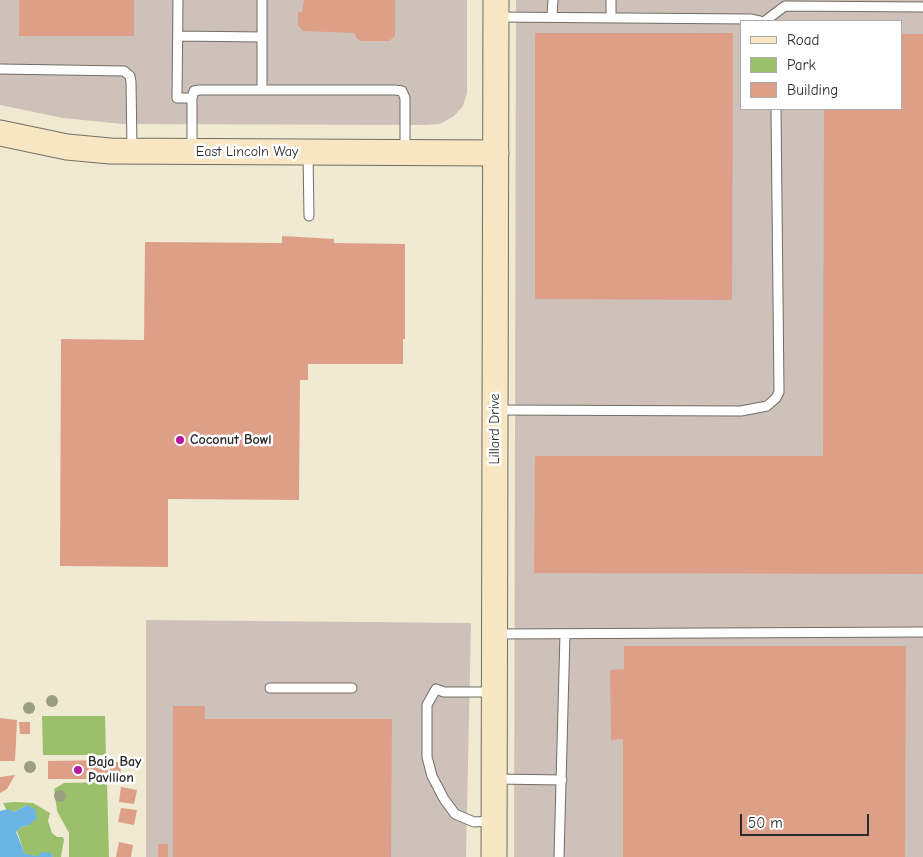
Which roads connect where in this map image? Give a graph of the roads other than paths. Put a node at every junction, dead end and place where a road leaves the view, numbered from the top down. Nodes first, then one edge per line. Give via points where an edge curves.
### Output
1 (178, 0) edge
2 (262, 0) edge
3 (553, 0) edge
4 (611, 0) edge
5 (923, 7) edge
6 (496, 8) edge
7 (552, 17) junction
8 (611, 18) junction
9 (755, 20) edge
10 (766, 20) edge
11 (178, 36) junction
12 (262, 37) junction
13 (0, 69) edge
14 (262, 90) junction
15 (192, 98) junction
16 (776, 110) edge
17 (0, 133) edge
18 (132, 152) junction
19 (192, 152) junction
20 (308, 152) junction
21 (405, 153) junction
22 (496, 153) junction
23 (309, 216) dead end
24 (495, 410) junction
25 (923, 632) edge
26 (494, 634) junction
27 (565, 634) junction
28 (270, 688) dead end
29 (352, 688) dead end
30 (494, 692) junction
31 (494, 779) junction
32 (562, 780) junction
33 (494, 821) junction
34 (494, 857) edge
35 (559, 857) edge

1 - 11 lane
2 - 12 lane
3 - 7 lane
4 - 8 lane
5 - 10 lane via 785,6
6 - 7 lane
6 - 22 street, Lillard Drive
7 - 8 lane
8 - 9 lane
11 - 12 lane
11 - 15 lane via 177,98
12 - 14 lane
13 - 18 lane via 124,71 131,82
14 - 15 lane via 199,90
14 - 21 lane via 402,91 405,98
15 - 19 lane
16 - 24 lane via 779,392 776,398 767,406 741,411
17 - 18 street, East Lincoln Way via 67,147
18 - 19 street, East Lincoln Way
19 - 20 street, East Lincoln Way
20 - 21 street, East Lincoln Way
20 - 23 lane
21 - 22 street, East Lincoln Way
22 - 24 street, Lillard Drive
24 - 26 street, Lillard Drive
25 - 27 lane
26 - 27 lane
26 - 30 street, Lillard Drive
27 - 32 lane
28 - 29 lane
30 - 31 street, Lillard Drive
30 - 33 lane via 444,692 436,689 427,705 427,757 432,776 455,814 474,822
31 - 32 lane
31 - 33 street, Lillard Drive
32 - 35 lane
33 - 34 street, Lillard Drive

